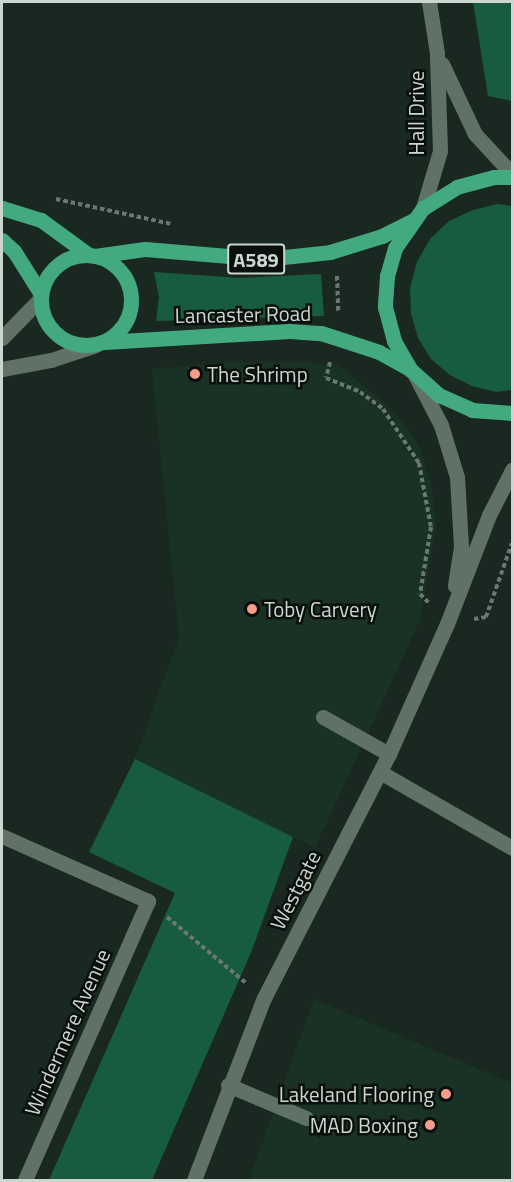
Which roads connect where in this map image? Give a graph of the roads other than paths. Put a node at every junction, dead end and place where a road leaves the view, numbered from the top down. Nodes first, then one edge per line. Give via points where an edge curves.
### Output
1 (429, 2) edge
2 (437, 53) junction
3 (513, 176) edge
4 (2, 208) edge
5 (423, 208) junction
6 (412, 221) junction
7 (2, 240) edge
8 (92, 255) junction
9 (40, 296) junction
10 (2, 338) edge
11 (100, 343) junction
12 (2, 369) edge
13 (413, 372) junction
14 (513, 413) edge
15 (513, 470) edge
16 (447, 624) junction
17 (323, 717) dead end
18 (389, 754) junction
19 (380, 772) junction
20 (2, 836) edge
21 (513, 848) edge
22 (228, 1085) junction
23 (306, 1118) dead end
24 (25, 1180) edge
25 (194, 1180) edge

1 - 2 street, Hall Drive
2 - 3 street, Hall Drive via 476,134
2 - 5 street, Hall Drive via 440,151
3 - 5 main road, A589 via 457,187
4 - 8 main road via 41,220
5 - 6 main road, A589
6 - 8 main road, A589 via 382,236 330,252 265,259 145,249
6 - 13 main road, A589 via 395,248 387,276 385,307 394,341
7 - 9 main road, A589 via 14,251
8 - 9 main road, A589 via 70,258 56,266 45,280
8 - 11 main road via 116,266 131,294 128,317 114,336
9 - 10 street
9 - 11 main road, A589 via 42,313 52,332 71,344
11 - 12 street, Lancaster Road via 51,360
11 - 13 main road, Lancaster Road / A589 via 290,331 321,333 379,352
13 - 14 main road, A589 via 439,395 472,410
13 - 16 street, Westgate via 441,424 457,477 461,547
15 - 16 street, Westgate via 489,515
16 - 18 street, Westgate
17 - 18 street
18 - 19 street, Westgate
19 - 21 street
19 - 22 street, Westgate via 264,998
20 - 24 street, Windermere Avenue via 148,901
22 - 23 street
22 - 25 street, Westgate

